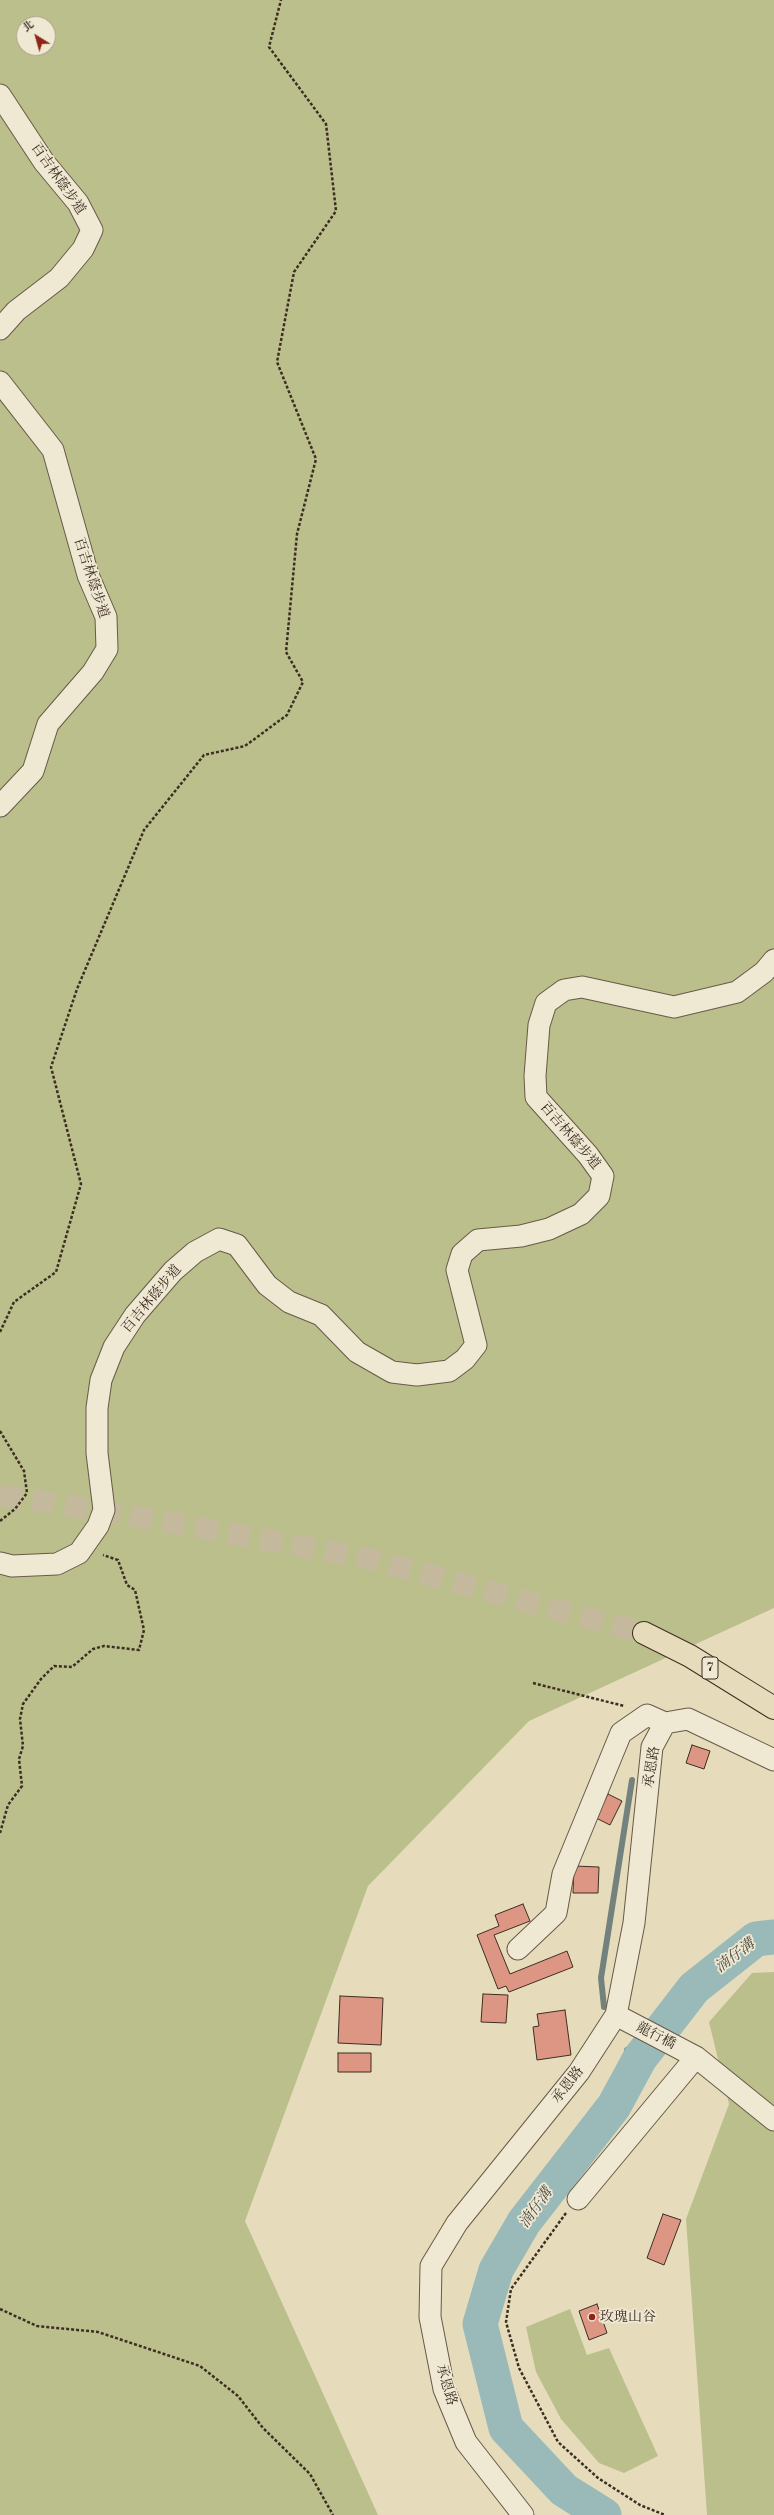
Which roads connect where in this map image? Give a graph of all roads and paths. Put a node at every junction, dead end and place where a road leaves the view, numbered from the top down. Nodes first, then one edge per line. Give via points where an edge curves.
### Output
1 (281, 0) edge
2 (0, 95) edge
3 (0, 329) edge
4 (0, 382) edge
5 (0, 806) edge
6 (774, 960) edge
7 (0, 1332) edge
8 (0, 1431) edge
9 (0, 1521) edge
10 (79, 1552) junction
11 (0, 1563) edge
12 (644, 1633) tunnel mouth
13 (533, 1683) dead end
14 (767, 1703) edge
15 (774, 1717) edge
16 (656, 1719) junction
17 (774, 1748) edge
18 (752, 1749) junction
19 (774, 1760) edge
20 (0, 1833) edge
21 (518, 1949) dead end
22 (616, 2015) junction
23 (696, 2057) junction
24 (774, 2120) edge
25 (578, 2198) joint
26 (0, 2309) edge
27 (333, 2515) edge
28 (523, 2515) edge
29 (665, 2515) edge

1 - 7 path via 269,47 326,124 336,211 294,272 277,362 316,459 297,534 286,652 302,682 287,715 245,746 204,755 144,830 76,989 51,1067 81,1184 56,1272 14,1302
2 - 3 street, 百吉林蔭步道 via 44,162 78,203 92,230 83,249 59,278 16,311
4 - 5 street, 百吉林蔭步道 via 54,450 88,575 106,617 108,649 93,672 48,724 33,771
6 - 10 street, 百吉林蔭步道 via 764,972 737,992 674,1007 582,987 564,990 546,1003 539,1025 536,1097 588,1154 603,1176 599,1196 581,1214 549,1230 521,1236 478,1240 462,1254 457,1270 476,1345 449,1371 417,1374 392,1372 357,1352 321,1315 289,1302 267,1286 238,1245 219,1239 195,1252 172,1271 135,1315 114,1347 104,1374 97,1408 96,1453 104,1510 98,1526
8 - 9 path via 24,1471 27,1492 15,1509
10 - 11 street, 百吉林蔭步道 via 57,1564 12,1566
10 - 20 path via 108,1555 118,1560 127,1584 135,1590 144,1630 142,1641 139,1650 104,1646 93,1649 72,1667 54,1666 41,1679 23,1704 20,1719 23,1746 19,1758 22,1786 8,1805
12 - 14 main road, 7 via 690,1656
13 - 16 path via 638,1710
14 - 15 street
16 - 18 street via 688,1719
16 - 21 street via 621,1733 563,1874 556,1913
16 - 22 street, 承恩路 via 634,1923
17 - 18 street
18 - 19 street
22 - 23 street, 龍行橋
22 - 28 street, 承恩路 via 579,2072 457,2223 431,2266 430,2317 444,2389 466,2442
23 - 24 street, 龍行橋
23 - 25 street
25 - 29 path via 511,2289 506,2322 519,2368 558,2442 598,2478 640,2505
26 - 27 path via 37,2326 98,2332 200,2366 238,2396 263,2428 310,2474

